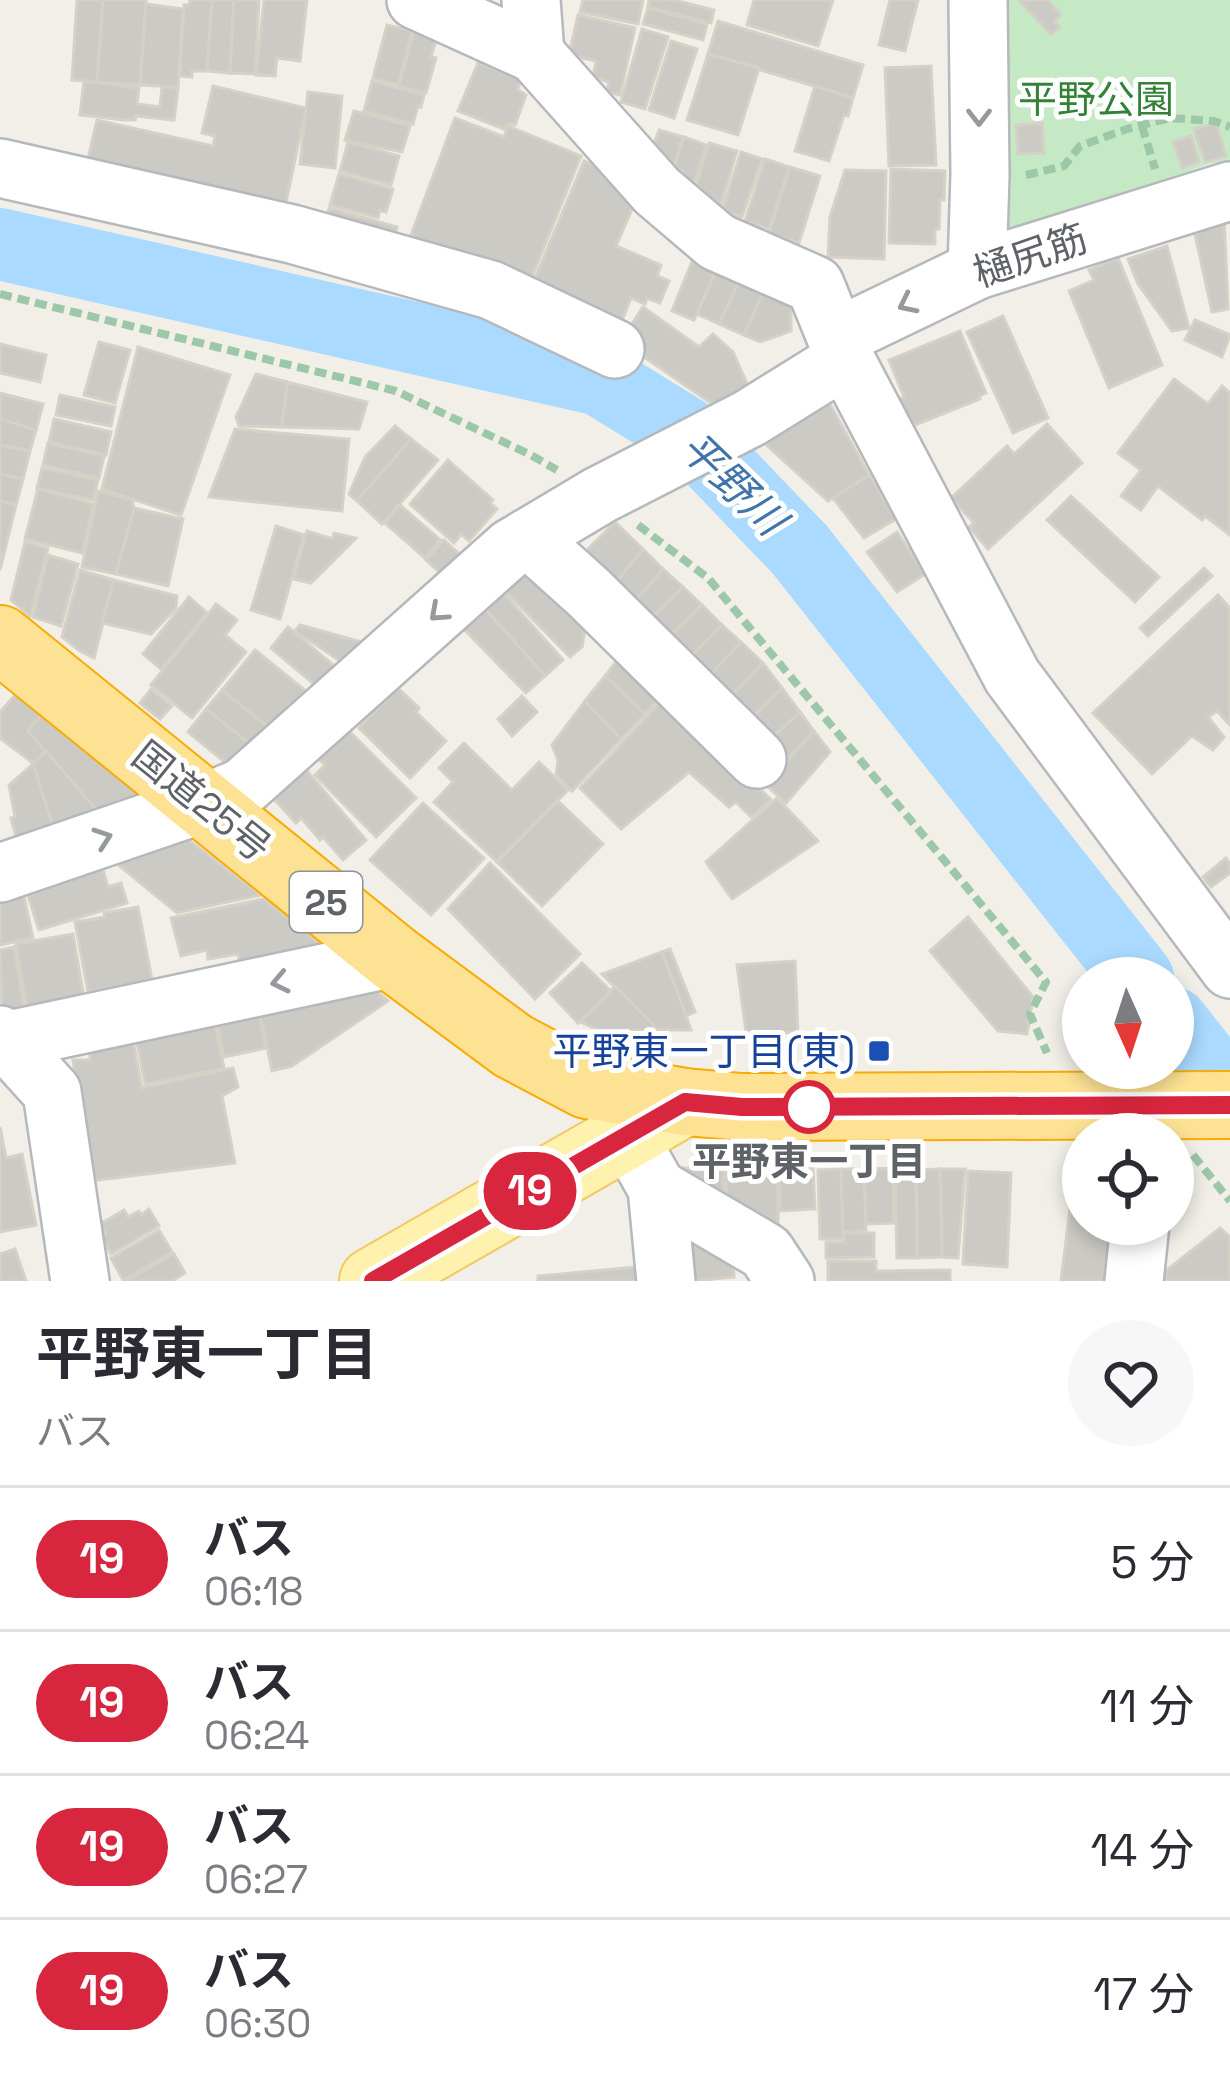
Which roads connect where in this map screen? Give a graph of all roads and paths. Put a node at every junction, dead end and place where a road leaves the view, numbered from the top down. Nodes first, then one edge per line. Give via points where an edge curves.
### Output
1 (416, 0) edge
2 (979, 0) edge
3 (533, 27) edge
4 (1230, 127) edge
5 (0, 168) edge
6 (980, 175) junction
7 (1230, 190) edge
8 (976, 270) junction
9 (841, 348) junction
10 (615, 349) dead end
11 (528, 538) junction
12 (0, 639) edge
13 (757, 759) dead end
14 (205, 802) junction
15 (0, 873) edge
16 (394, 958) junction
17 (1230, 969) edge
18 (2, 1040) edge
19 (685, 1102) junction
20 (1230, 1105) edge
21 (1188, 1113) edge
22 (1062, 1117) edge
23 (642, 1161) junction
24 (1138, 1245) edge
25 (80, 1281) edge
26 (373, 1281) edge
27 (666, 1281) edge
28 (785, 1281) edge
29 (1134, 1281) edge

1 - 3 street
2 -> 6 street
3 - 9 street via 657,191 717,242 815,286
4 - 6 path via 1171,118 1081,146 1064,166
5 - 10 street via 292,234 490,290
6 - 8 street
7 - 8 street, 樋尻筋
8 -> 9 street, 樋尻筋
9 - 11 street, 樋尻筋 via 750,418
9 - 17 street via 1012,676
11 - 13 street
11 -> 14 street, 樋尻筋 via 243,787
12 - 14 highway, 国道25号 / 25
15 -> 14 street, 樋尻筋
14 - 16 highway, 国道25号 / 25
16 -> 18 street
16 - 19 highway, 国道25号 / 25 via 513,1046 587,1084
18 - 25 street via 52,1092
19 - 22 highway, 国道25号 / 25
19 - 23 main road
20 - 21 highway, 国道25号 / 25
23 - 26 main road
23 - 27 street
23 - 28 street via 766,1252
24 - 29 street

